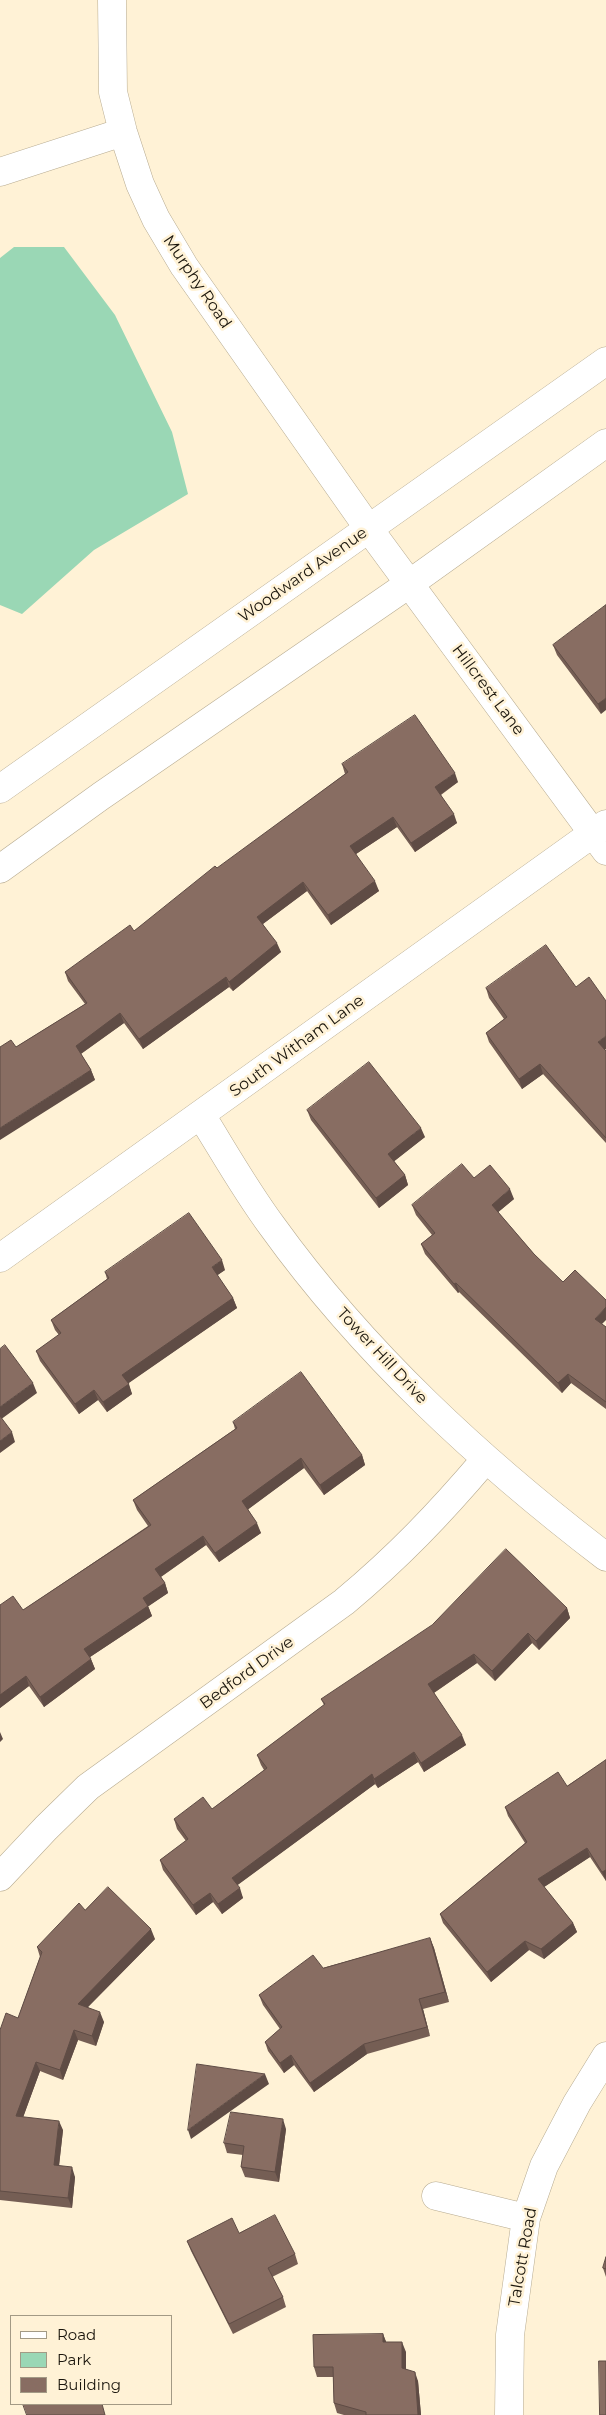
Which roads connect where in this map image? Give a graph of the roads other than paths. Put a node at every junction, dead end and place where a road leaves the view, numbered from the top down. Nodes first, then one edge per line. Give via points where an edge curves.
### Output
1 (112, 0) edge
2 (123, 132) junction
3 (0, 172) edge
4 (606, 360) edge
5 (606, 443) edge
6 (369, 529) junction
7 (409, 584) junction
8 (0, 789) edge
9 (602, 836) edge
10 (0, 869) edge
11 (201, 1115) junction
12 (0, 1258) edge
13 (485, 1460) junction
14 (606, 1557) edge
15 (0, 1877) edge
16 (606, 2056) edge
17 (436, 2196) dead end
18 (526, 2218) junction
19 (509, 2415) edge

1 - 2 street, Murphy Road via 113,92
2 - 3 street
2 - 6 street, Murphy Road via 140,184 184,266
4 - 6 street, Woodward Avenue
5 - 7 street
6 - 7 street, Hillcrest Lane
6 - 8 street, Woodward Avenue
7 - 9 street, Hillcrest Lane
7 - 10 street
9 - 11 street, South Witham Lane
11 - 12 street, South Witham Lane
11 - 13 street, Tower Hill Drive via 272,1226 321,1288 413,1391
13 - 14 street, Tower Hill Drive
13 - 15 street, Bedford Drive via 436,1517 382,1570 344,1602 88,1787
16 - 18 street, Talcott Road via 544,2166
17 - 18 street
18 - 19 street, Talcott Road via 510,2335

